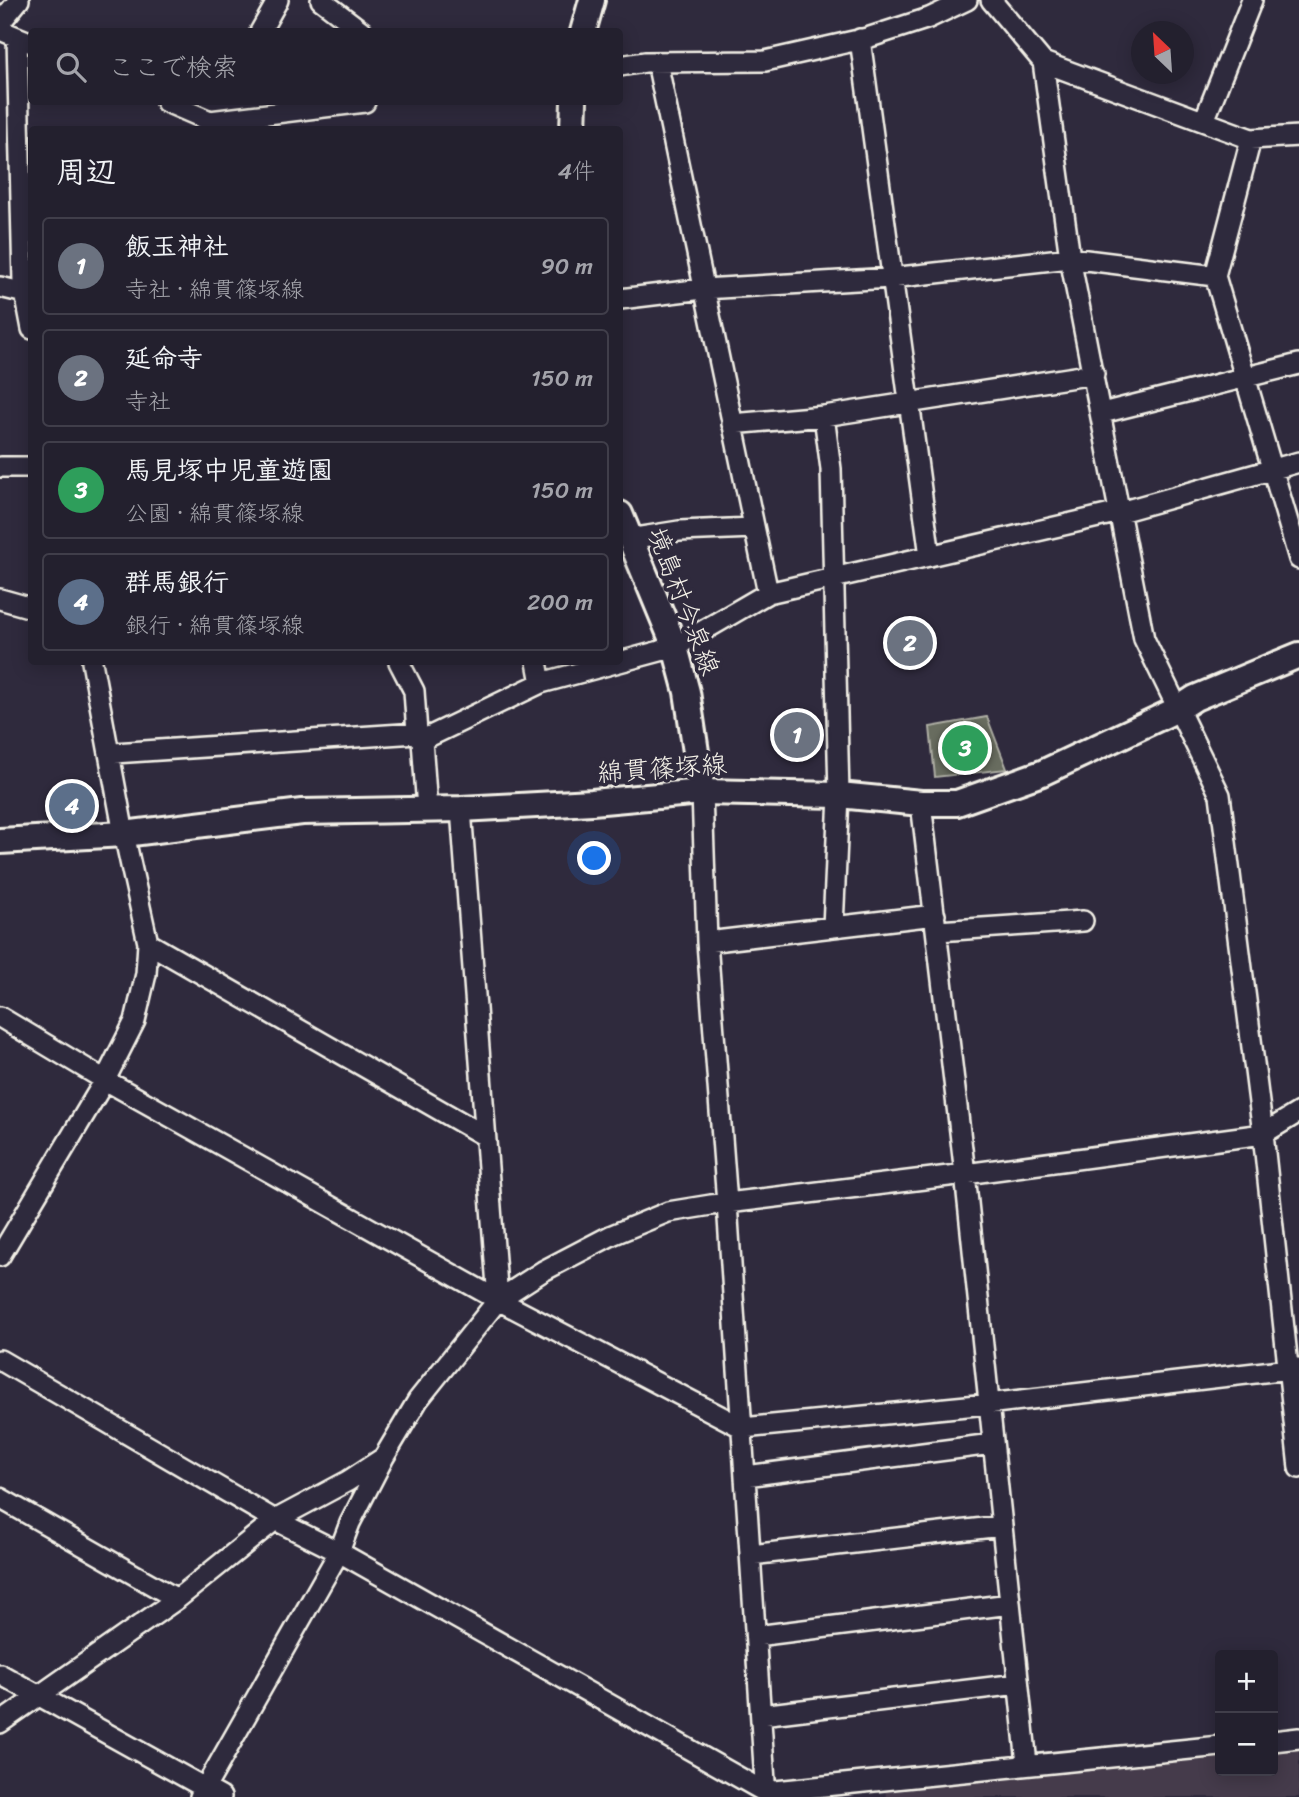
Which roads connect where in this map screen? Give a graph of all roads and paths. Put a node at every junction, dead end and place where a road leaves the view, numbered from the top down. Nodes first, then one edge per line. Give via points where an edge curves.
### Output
1 (19, 0) edge
2 (278, 0) edge
3 (321, 0) edge
4 (592, 0) edge
5 (967, 0) edge
6 (991, 0) edge
7 (1252, 0) edge
8 (0, 23) edge
9 (262, 28) edge
10 (358, 28) edge
11 (584, 28) edge
12 (16, 37) edge
13 (860, 40) junction
14 (657, 62) junction
15 (1043, 62) junction
16 (623, 66) edge
17 (172, 105) edge
18 (220, 105) edge
19 (345, 105) edge
20 (574, 105) edge
21 (1204, 121) junction
22 (210, 125) edge
23 (573, 126) edge
24 (1299, 136) edge
25 (1251, 139) junction
26 (1070, 258) junction
27 (1215, 276) junction
28 (891, 278) junction
29 (0, 287) edge
30 (24, 288) junction
31 (703, 289) junction
32 (623, 299) edge
33 (28, 308) edge
34 (1299, 364) edge
35 (1094, 374) junction
36 (1245, 377) junction
37 (909, 403) junction
38 (1102, 413) junction
39 (824, 416) junction
40 (732, 424) junction
41 (1299, 462) edge
42 (0, 467) edge
43 (28, 467) edge
44 (1274, 470) junction
45 (1121, 512) junction
46 (623, 522) edge
47 (754, 528) junction
48 (629, 539) junction
49 (930, 556) junction
50 (1299, 559) edge
51 (834, 578) junction
52 (768, 593) junction
53 (0, 598) edge
54 (28, 607) edge
55 (675, 647) junction
56 (1299, 655) edge
57 (623, 661) edge
58 (93, 665) edge
59 (401, 665) edge
60 (538, 665) edge
61 (608, 665) edge
62 (541, 683) junction
63 (1178, 709) junction
64 (420, 736) junction
65 (114, 753) dead end
66 (702, 792) junction
67 (839, 795) junction
68 (921, 803) junction
69 (427, 809) junction
70 (461, 809) junction
71 (124, 834) junction
72 (0, 841) edge
73 (1083, 921) dead end
74 (936, 923) junction
75 (834, 927) junction
76 (707, 942) junction
77 (148, 943) junction
78 (0, 1017) edge
79 (105, 1080) junction
80 (1299, 1112) edge
81 (1263, 1134) junction
82 (485, 1136) junction
83 (965, 1174) junction
84 (727, 1203) junction
85 (0, 1256) edge
86 (498, 1300) junction
87 (0, 1360) edge
88 (1293, 1368) edge
89 (988, 1404) junction
90 (743, 1428) junction
91 (992, 1444) junction
92 (384, 1457) junction
93 (1299, 1468) edge
94 (746, 1476) junction
95 (0, 1498) edge
96 (275, 1520) junction
97 (1001, 1526) junction
98 (339, 1552) junction
99 (751, 1555) junction
100 (177, 1599) junction
101 (1010, 1604) junction
102 (756, 1636) junction
103 (0, 1674) edge
104 (1018, 1684) junction
105 (39, 1695) junction
106 (761, 1715) junction
107 (0, 1723) edge
108 (1299, 1738) edge
109 (1278, 1740) edge
110 (1215, 1746) edge
111 (1027, 1764) junction
112 (209, 1794) edge
113 (766, 1795) edge

1 - 8 street
2 - 9 street
3 - 10 street
4 - 11 main road
5 - 13 street via 929,18
6 - 15 street
7 - 21 street
12 - 30 street
13 - 14 street via 765,61
13 - 28 street
14 - 16 street
14 - 31 street
15 - 21 street
15 - 26 street
17 - 22 street
18 - 22 street
19 - 22 street
20 - 23 main road
21 - 25 street
24 - 25 street
25 - 27 street
26 - 27 street
26 - 28 street
26 - 35 street
27 - 36 street
28 - 31 street
28 - 37 street
29 - 30 street
30 - 33 street
31 - 32 street
31 - 40 street
34 - 36 street
35 - 37 street
35 - 38 street
36 - 38 street
36 - 44 street
37 - 39 street
37 - 49 street
38 - 45 street
39 - 40 street
39 - 51 street via 831,469
40 - 47 street
41 - 44 street
42 - 43 street
44 - 45 street
44 - 50 street
45 - 49 street
45 - 63 street via 1144,639
46 - 48 main road, 境島村今泉線
47 - 48 street via 679,531
47 - 52 street
48 - 55 main road, 境島村今泉線
49 - 51 street
51 - 52 street
51 - 67 street
52 - 55 street
53 - 54 street
55 - 57 street
55 - 66 main road, 境島村今泉線 via 687,692
56 - 63 main road, 綿貫篠塚線
58 - 71 street
59 - 64 street via 414,691
60 - 62 street
61 - 62 street
62 - 64 street
63 - 68 main road, 綿貫篠塚線 via 1042,774 957,803
63 - 81 street via 1220,795
64 - 65 street
64 - 69 street
66 - 67 main road, 綿貫篠塚線
66 - 70 main road, 綿貫篠塚線
66 - 76 street
67 - 68 main road, 綿貫篠塚線
67 - 75 street
68 - 74 street
69 - 70 main road, 綿貫篠塚線
69 - 71 main road, 綿貫篠塚線 via 302,812
70 - 82 street
71 - 72 main road, 綿貫篠塚線
71 - 77 street
73 - 74 street
74 - 75 street
74 - 83 street
75 - 76 street
76 - 84 street
77 - 79 street via 135,1021
77 - 82 street
78 - 79 street
79 - 85 street
79 - 86 street
80 - 81 street
81 - 83 street
81 - 88 street
82 - 86 street
83 - 84 street
83 - 89 street
84 - 86 street via 668,1212 612,1235 543,1270
84 - 90 street
86 - 90 street
86 - 92 street via 418,1400
87 - 96 street
88 - 89 street
88 - 93 street
89 - 90 street
89 - 91 street
90 - 94 street
91 - 94 street
91 - 97 street
92 - 96 street
92 - 98 street
94 - 99 street
95 - 100 street
96 - 98 street
96 - 100 street
97 - 99 street
97 - 101 street
98 - 112 street
98 - 113 street
99 - 102 street
100 - 105 street
101 - 102 street
101 - 104 street
102 - 106 street
103 - 105 street
104 - 106 street
104 - 111 street
105 - 107 street
105 - 112 street
106 - 113 street
108 - 109 street
110 - 111 street
111 - 113 street

